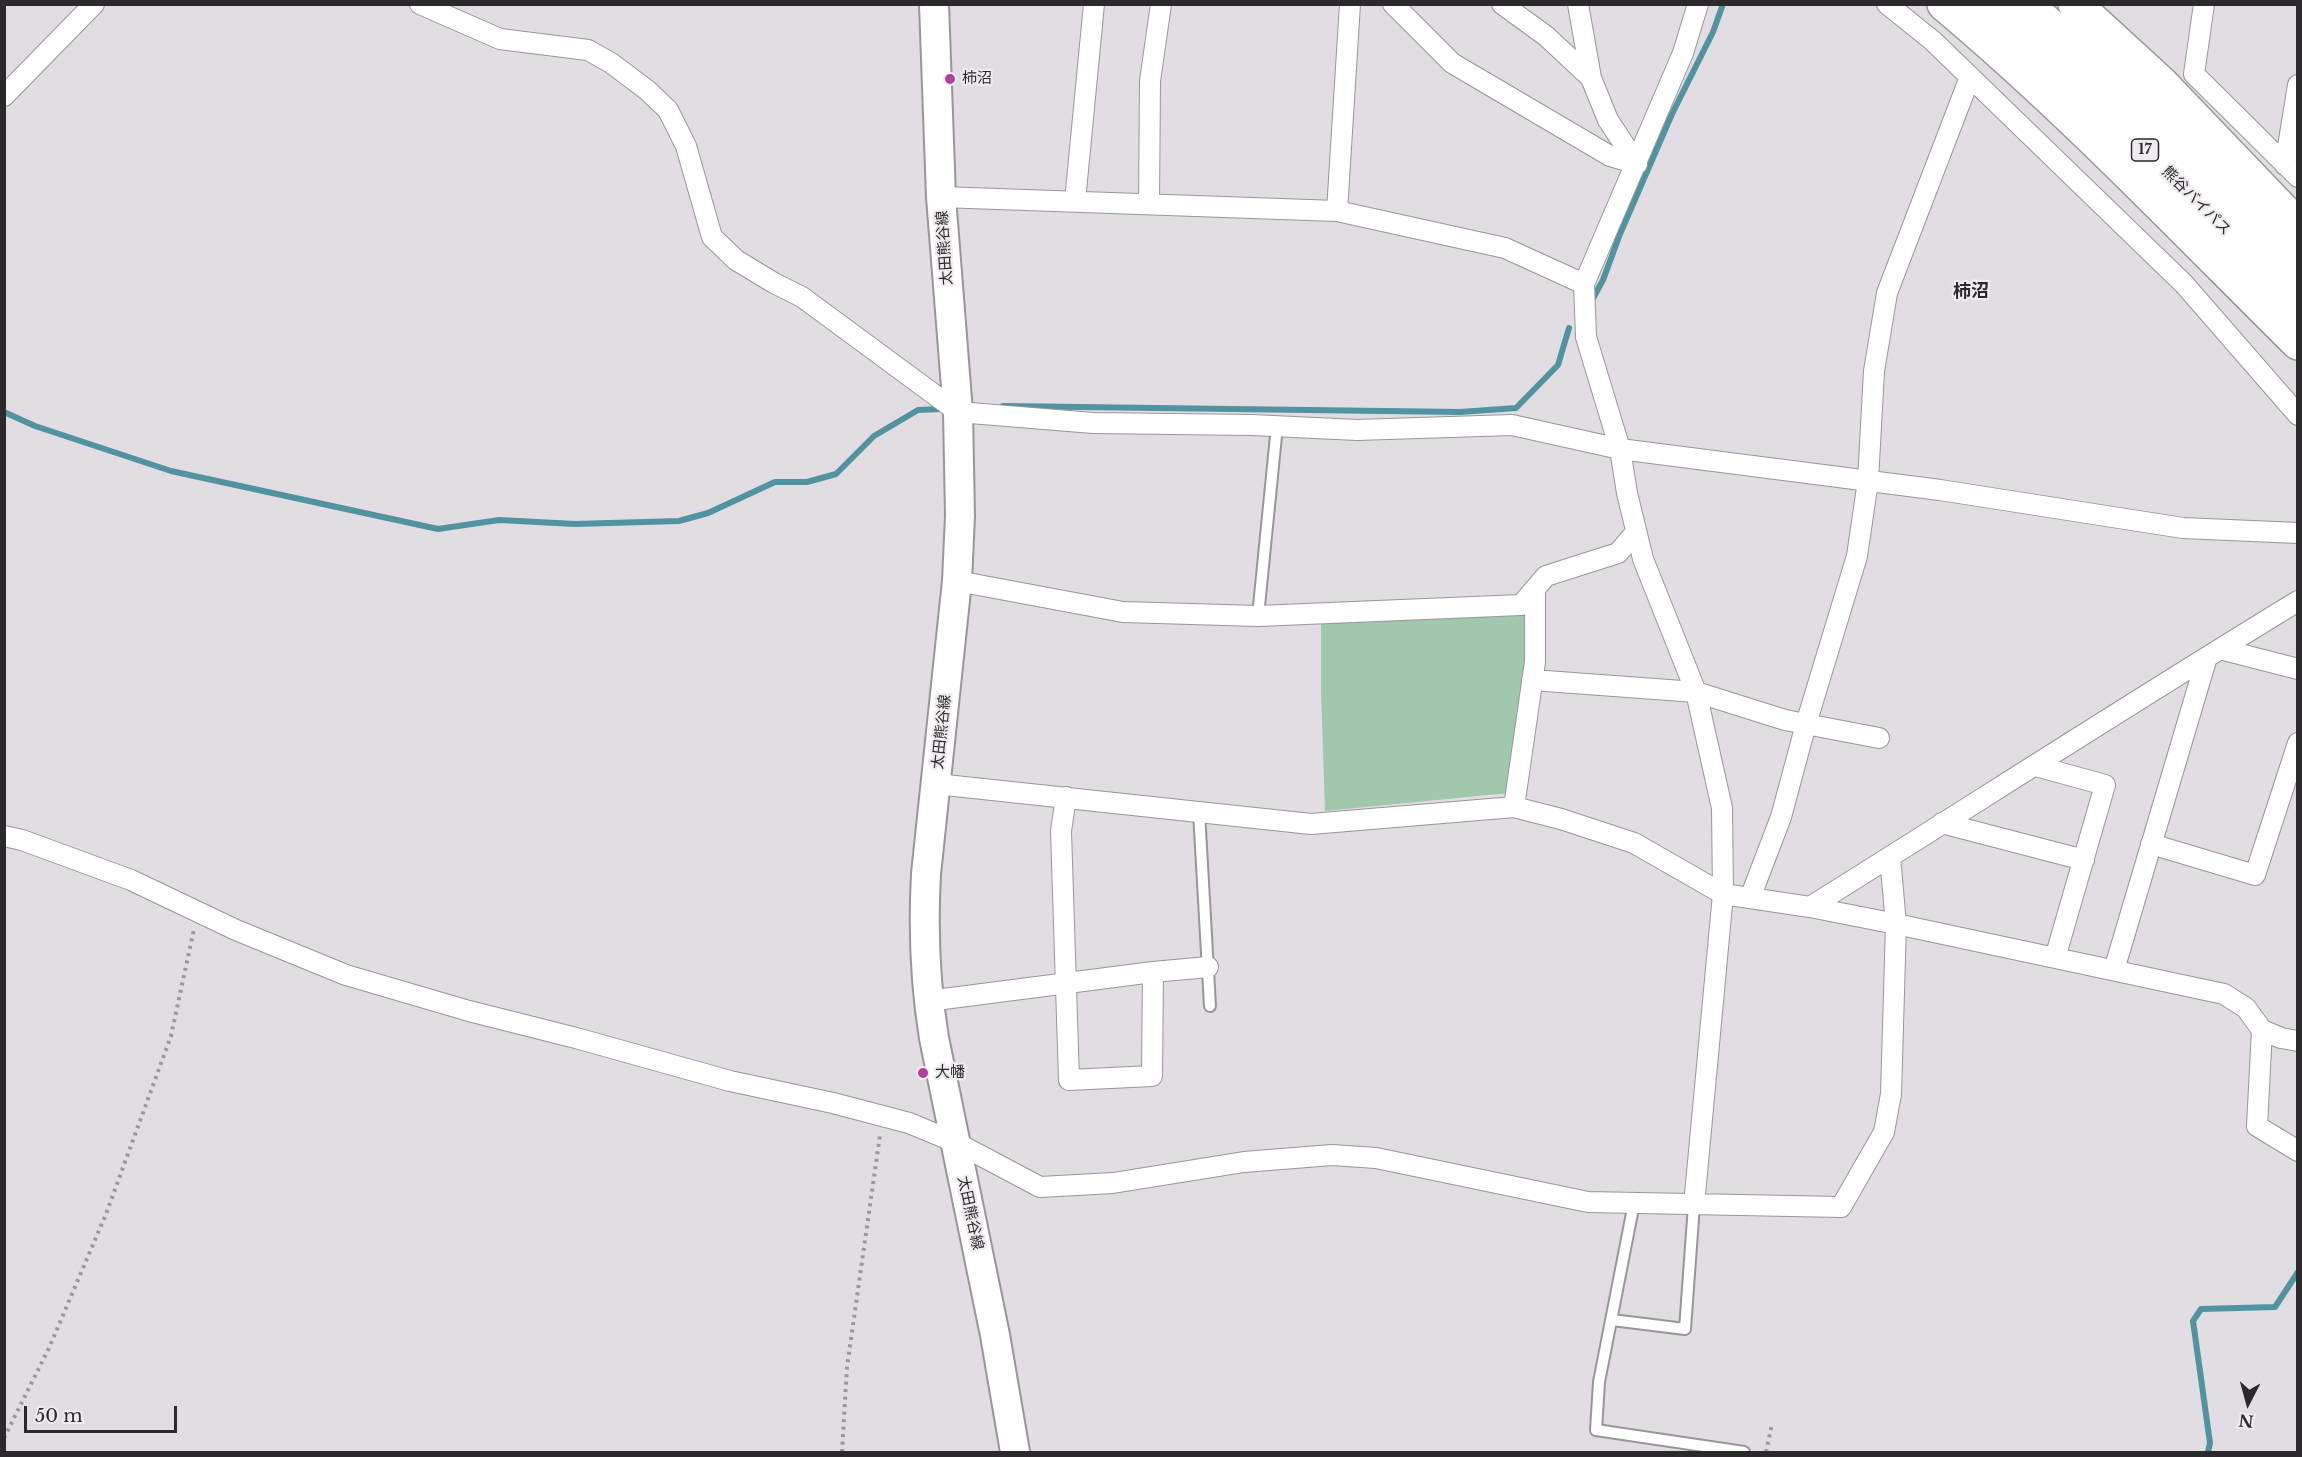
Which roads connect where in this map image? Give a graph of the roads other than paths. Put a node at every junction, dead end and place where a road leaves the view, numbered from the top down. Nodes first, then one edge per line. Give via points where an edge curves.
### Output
1 (94, 4) edge
2 (420, 4) edge
3 (934, 4) edge
4 (1094, 4) edge
5 (1161, 4) edge
6 (1350, 4) edge
7 (1393, 4) edge
8 (1502, 4) edge
9 (1578, 4) edge
10 (1698, 4) edge
11 (1887, 4) edge
12 (1944, 4) edge
13 (1985, 4) edge
14 (2026, 4) edge
15 (2075, 4) edge
16 (2204, 4) edge
17 (1970, 77) junction
18 (1591, 78) junction
19 (2298, 85) edge
20 (4, 96) edge
21 (1637, 164) junction
22 (2291, 171) edge
23 (941, 197) junction
24 (1075, 201) junction
25 (1149, 203) junction
26 (1337, 211) junction
27 (2298, 226) edge
28 (2298, 263) edge
29 (1584, 285) junction
30 (2298, 304) edge
31 (2298, 343) edge
32 (958, 412) junction
33 (2298, 415) edge
34 (1277, 426) junction
35 (1620, 449) junction
36 (1868, 480) junction
37 (1636, 532) junction
38 (2298, 533) edge
39 (957, 581) junction
40 (1535, 589) junction
41 (2298, 601) edge
42 (1258, 616) junction
43 (2213, 653) junction
44 (2298, 669) edge
45 (1532, 680) junction
46 (1696, 692) junction
47 (1806, 724) junction
48 (1879, 738) dead end
49 (2298, 743) edge
50 (2036, 766) junction
51 (936, 784) junction
52 (1066, 797) junction
53 (1514, 807) junction
54 (1199, 812) junction
55 (1942, 822) junction
56 (4, 836) edge
57 (2151, 844) junction
58 (1890, 857) junction
59 (2084, 860) junction
60 (1723, 894) junction
61 (1750, 898) junction
62 (1810, 907) junction
63 (1896, 924) junction
64 (2055, 958) junction
65 (1208, 967) junction
66 (2114, 970) junction
67 (1153, 972) junction
68 (1067, 983) junction
69 (928, 1001) junction
70 (1210, 1006) dead end
71 (2262, 1029) junction
72 (2298, 1041) edge
73 (955, 1142) junction
74 (2298, 1151) edge
75 (1634, 1203) junction
76 (1694, 1205) junction
77 (1612, 1320) junction
78 (1016, 1452) edge
79 (1744, 1452) edge

1 - 20 street
2 - 32 street via 500,39 588,50 647,90 668,110 686,146 712,237 736,260 802,297
3 - 23 main road, 太田熊谷線
4 - 24 street
5 - 25 street via 1150,81
6 - 26 street
7 - 21 street via 1452,63 1610,156
8 - 18 street via 1546,36
9 - 18 street
10 - 21 street via 1683,53
11 - 17 street
12 - 31 highway, 17 via 2104,152
13 - 30 highway, 熊谷バイパス / 17 via 2115,120
14 - 28 highway, 熊谷バイパス / 17 via 2115,83
15 - 27 highway via 2161,83
16 - 22 street via 2194,74
17 - 33 street via 2184,284
17 - 36 street via 1887,292 1874,371
18 - 21 street via 1608,120
19 - 22 street
21 - 29 street
23 - 24 street
23 - 32 main road, 太田熊谷線
24 - 25 street
25 - 26 street
26 - 29 street via 1505,248
29 - 35 street via 1586,337
32 - 34 street via 1093,423
32 - 39 main road, 太田熊谷線
34 - 35 street via 1357,430 1512,425
34 - 42 lane
35 - 36 street
35 - 37 street
36 - 38 street via 2183,528
36 - 47 street via 1857,556
37 - 40 street via 1618,553 1546,576
37 - 46 street
39 - 42 street via 1123,612
39 - 51 main road, 太田熊谷線
40 - 42 street via 1521,604
40 - 45 street
41 - 43 street
43 - 44 street
43 - 50 street
43 - 57 street
45 - 46 street
45 - 53 street
46 - 47 street
46 - 60 street via 1722,808
47 - 48 street
47 - 61 street via 1781,817
49 - 57 street via 2256,874
50 - 55 street
50 - 59 street via 2105,785
51 - 52 street
51 - 69 main road, 太田熊谷線 via 923,917
52 - 54 street
52 - 68 street via 1062,831
53 - 54 street via 1311,824
53 - 60 street via 1634,843
54 - 65 lane
55 - 58 street
55 - 59 street
56 - 73 street via 131,880 236,930 346,975 729,1081 884,1116
57 - 66 street
58 - 62 street
58 - 63 street
59 - 64 street
60 - 61 street
60 - 76 street
61 - 62 street
62 - 63 street
63 - 64 street
63 - 76 street via 1891,1094 1884,1132 1842,1207
64 - 66 street
65 - 67 street
65 - 70 lane
66 - 71 street via 2224,994 2246,1008
67 - 68 street
67 - 68 street via 1152,1076 1069,1080
68 - 69 street
69 - 73 main road, 太田熊谷線
71 - 72 street
71 - 74 street via 2257,1126
73 - 75 street via 1040,1187 1113,1183 1244,1161 1332,1155 1376,1158 1588,1202
73 - 78 main road, 太田熊谷線
75 - 76 street
75 - 77 lane
76 - 77 lane via 1685,1329
77 - 79 lane via 1599,1382 1596,1430

